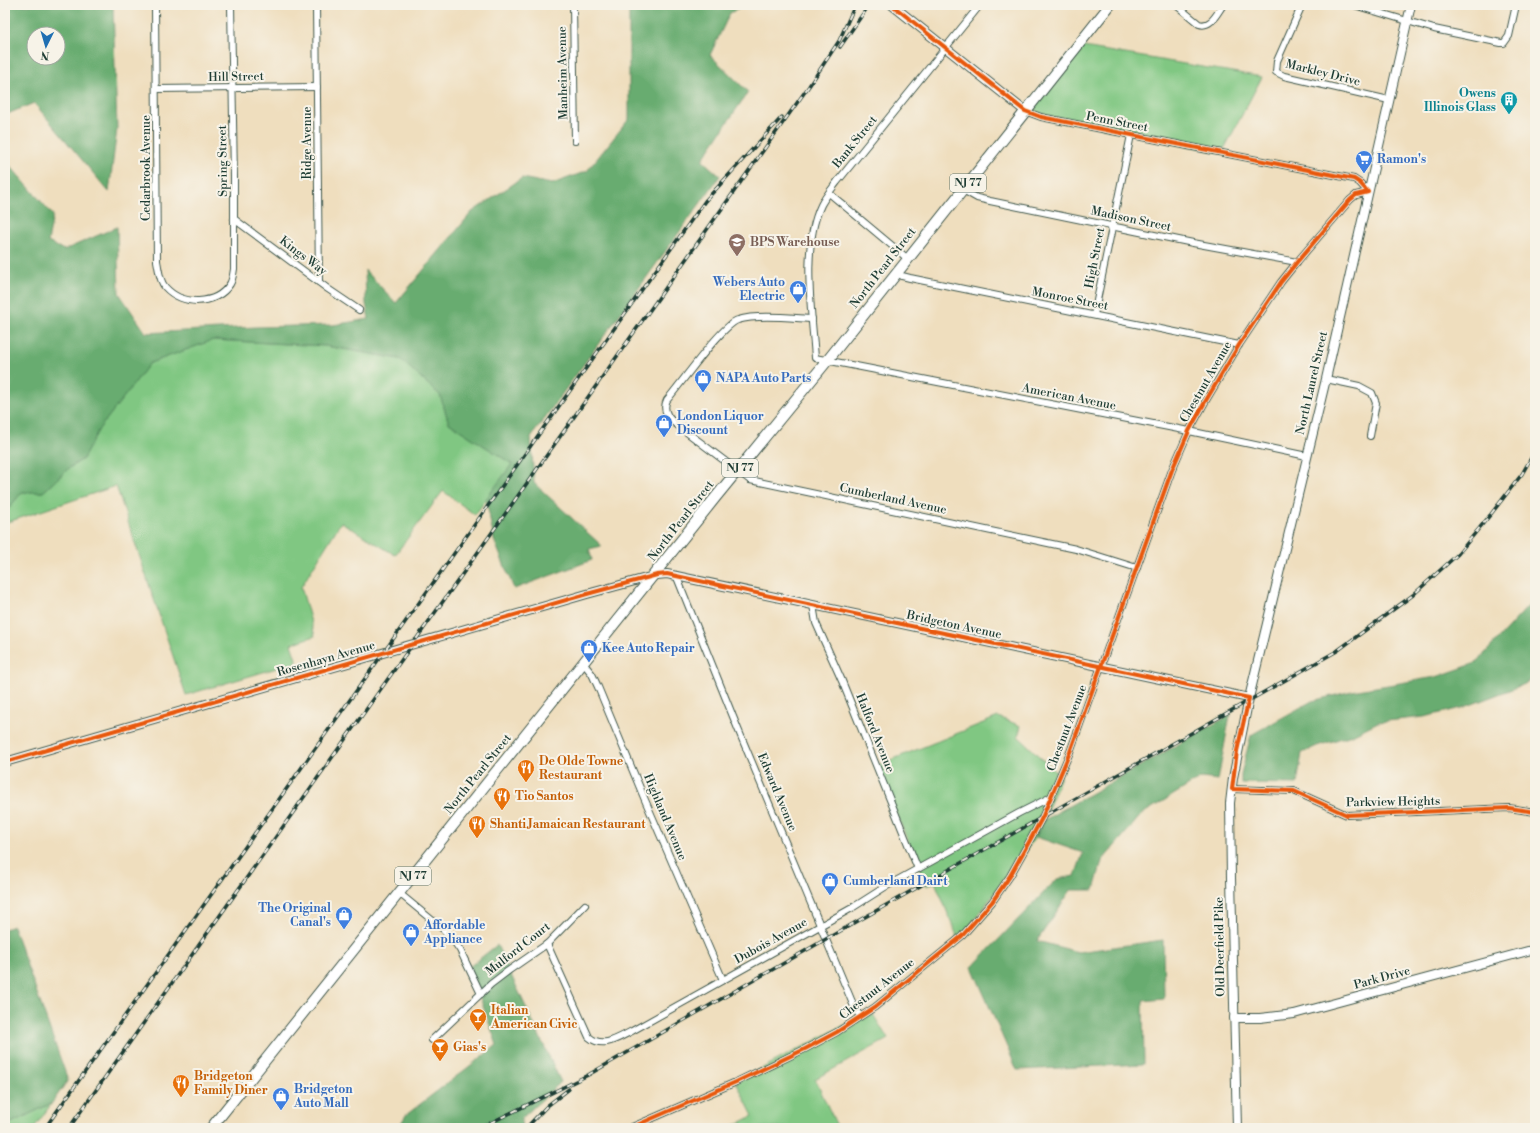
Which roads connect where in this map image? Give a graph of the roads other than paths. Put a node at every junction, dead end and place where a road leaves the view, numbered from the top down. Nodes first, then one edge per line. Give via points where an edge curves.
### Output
1 (155, 5) edge
2 (231, 5) edge
3 (316, 5) edge
4 (573, 5) edge
5 (892, 5) edge
6 (980, 5) edge
7 (1110, 5) edge
8 (1176, 5) edge
9 (1223, 5) edge
10 (1302, 5) edge
11 (1354, 5) edge
12 (1411, 5) edge
13 (1516, 5) edge
14 (1408, 21) junction
15 (945, 48) junction
16 (317, 87) junction
17 (233, 88) junction
18 (156, 89) junction
19 (1389, 100) junction
20 (1025, 111) junction
21 (1131, 135) junction
22 (575, 140) dead end
23 (962, 190) junction
24 (1368, 192) junction
25 (829, 193) junction
26 (234, 219) junction
27 (1112, 226) junction
28 (908, 259) junction
29 (1297, 262) junction
30 (897, 272) junction
31 (319, 282) junction
32 (204, 300) joint
33 (359, 310) dead end
34 (1094, 315) junction
35 (812, 319) junction
36 (1239, 345) junction
37 (827, 361) junction
38 (1326, 378) junction
39 (1189, 431) junction
40 (1370, 436) dead end
41 (1307, 456) junction
42 (737, 471) junction
43 (1137, 568) junction
44 (676, 575) junction
45 (654, 576) junction
46 (813, 605) junction
47 (584, 664) junction
48 (1101, 666) junction
49 (1250, 698) junction
50 (5, 762) edge
51 (1235, 766) joint
52 (1232, 789) junction
53 (1051, 797) junction
54 (1535, 812) edge
55 (918, 869) junction
56 (399, 894) junction
57 (585, 904) dead end
58 (820, 926) junction
59 (547, 944) junction
60 (1535, 949) edge
61 (722, 980) junction
62 (481, 994) junction
63 (860, 1016) junction
64 (1234, 1018) junction
65 (432, 1040) dead end
66 (211, 1128) edge
67 (630, 1128) edge
68 (1237, 1128) edge

1 - 18 street, Cedarbrook Avenue
2 - 17 street, Spring Street
3 - 16 street, Ridge Avenue
4 - 22 street, Manheim Avenue
5 - 15 street, Penn Street
6 - 15 street, Bank Street
7 - 20 main road, North Pearl Street / NJ 77
8 - 9 street via 1199,24 1207,25
10 - 19 street, Markley Drive via 1276,61 1276,72
11 - 14 street
12 - 14 street, North Laurel Street
13 - 14 street via 1509,36 1502,43
14 - 19 street, North Laurel Street
15 - 20 street, Penn Street
15 - 25 street, Bank Street
16 - 17 street, Hill Street
16 - 31 street, Ridge Avenue
17 - 18 street, Hill Street
17 - 26 street, Spring Street
18 - 32 street, Cedarbrook Avenue via 159,273 165,287 172,293 192,302
19 - 24 street, North Laurel Street
20 - 21 street, Penn Street via 1041,117
20 - 23 main road, North Pearl Street / NJ 77
21 - 24 street, Penn Street via 1354,179
21 - 27 street, High Street
23 - 27 street, Madison Street via 977,198
23 - 28 main road, North Pearl Street / NJ 77
24 - 29 street, Chestnut Avenue via 1356,195 1350,200
24 - 38 street, North Laurel Street
25 - 28 street
25 - 35 street, Bank Street via 817,215 811,240
26 - 31 street, Kings Way
26 - 32 street, Spring Street via 234,269 231,283 220,294
27 - 29 street, Madison Street
27 - 34 street, High Street
28 - 30 main road, North Pearl Street / NJ 77
29 - 36 street, Chestnut Avenue
30 - 34 street, Monroe Street via 910,278
30 - 37 main road, North Pearl Street / NJ 77
31 - 33 street, Kings Way
34 - 36 street, Monroe Street
35 - 37 street, Bank Street via 815,358
35 - 42 street, Cumberland Avenue via 754,318 733,322 721,333 667,400 666,412 672,421
36 - 39 street, Chestnut Avenue
37 - 39 street, American Avenue
37 - 42 main road, North Pearl Street / NJ 77
38 - 40 street via 1359,386 1372,393 1376,403
38 - 41 street, North Laurel Street
39 - 41 street, American Avenue
39 - 43 street, Chestnut Avenue via 1172,470
41 - 49 street, North Laurel Street
42 - 43 street, Cumberland Avenue via 750,480 1076,549
42 - 45 main road, North Pearl Street / NJ 77
43 - 48 street, Chestnut Avenue
44 - 45 street, Bridgeton Avenue
44 - 46 street, Bridgeton Avenue
44 - 58 street, Edward Avenue
45 - 47 main road, North Pearl Street / NJ 77
45 - 50 street, Rosenhayn Avenue
46 - 48 street, Bridgeton Avenue
46 - 55 street, Halford Avenue via 816,623
47 - 56 main road, North Pearl Street / NJ 77
47 - 61 street, Highland Avenue via 598,687
48 - 49 street, Bridgeton Avenue
48 - 53 street, Chestnut Avenue
49 - 51 street, North Laurel Street
51 - 52 street, Old Deerfield Pike
52 - 54 street, Parkview Heights via 1294,791 1347,814 1487,808
52 - 64 street, Old Deerfield Pike via 1230,803
53 - 55 street, Dubois Avenue
53 - 63 street, Chestnut Avenue via 1010,876 992,902 962,936
55 - 58 street, Dubois Avenue
56 - 62 street via 453,940
56 - 66 main road, North Pearl Street / NJ 77
57 - 59 street, Mulford Court
58 - 61 street, Dubois Avenue
58 - 63 street, Edward Avenue
59 - 61 street, Dubois Avenue via 589,1038 598,1043 607,1043 618,1038
59 - 62 street, Mulford Court via 508,971
60 - 64 street, Park Drive via 1294,1014
62 - 65 street, Mulford Court
63 - 67 street, Chestnut Avenue via 805,1049
64 - 68 street, Old Deerfield Pike

